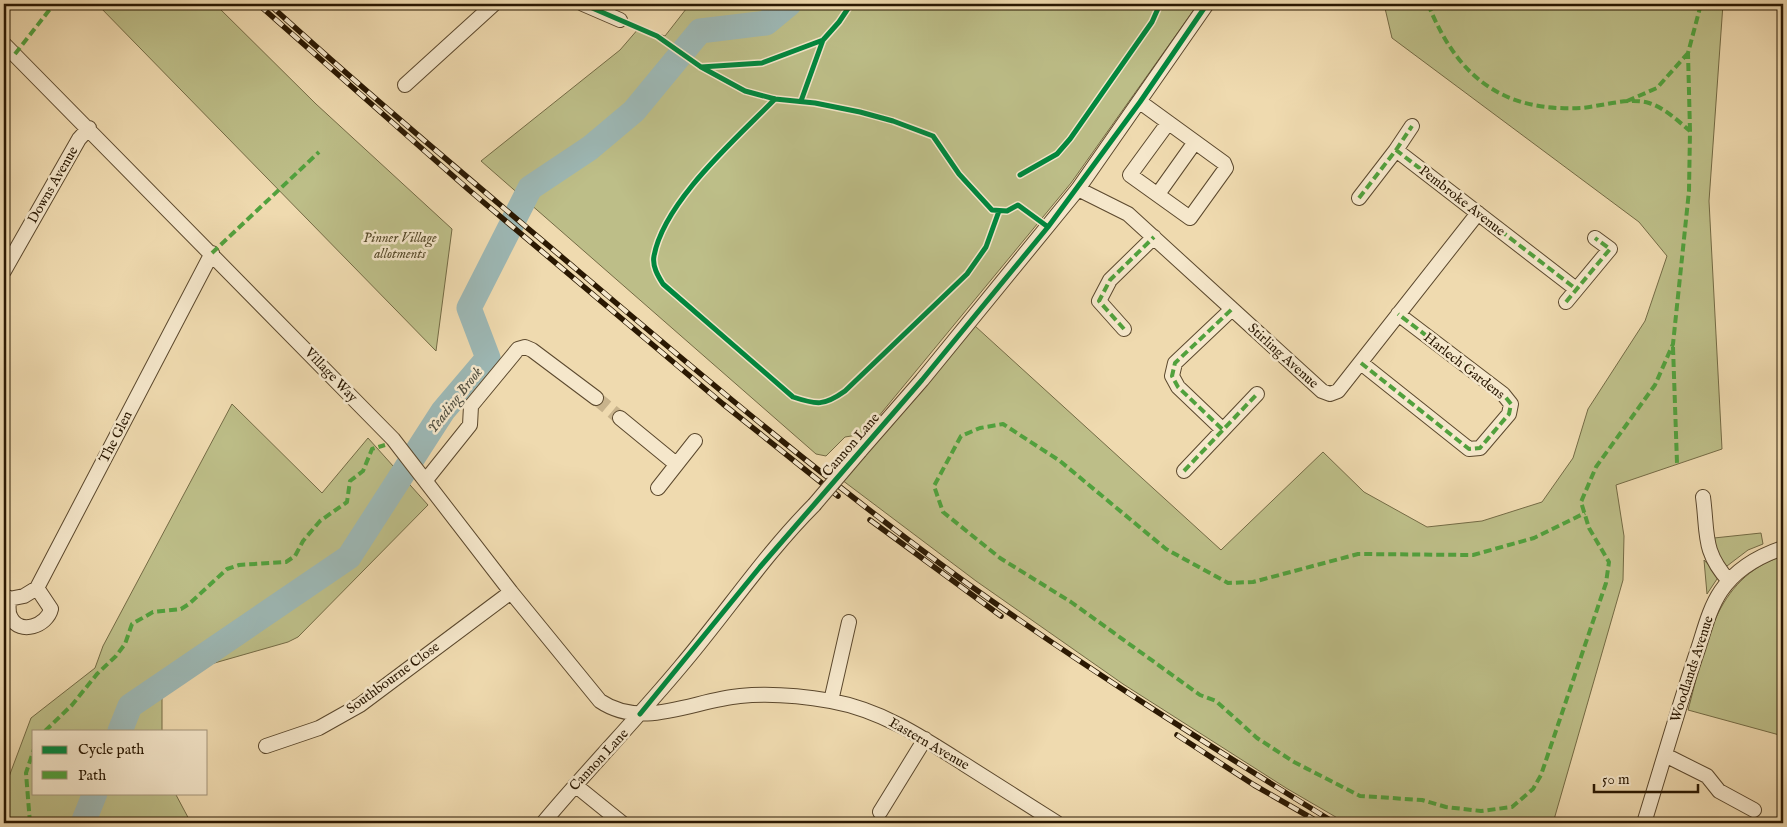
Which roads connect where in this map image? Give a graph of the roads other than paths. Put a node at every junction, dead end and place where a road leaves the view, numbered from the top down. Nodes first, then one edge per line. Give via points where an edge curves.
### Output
1 (494, 4) edge
2 (583, 4) edge
3 (1207, 4) edge
4 (620, 20) dead end
5 (4, 44) edge
6 (405, 85) dead end
7 (1140, 102) junction
8 (1168, 123) junction
9 (1412, 126) dead end
10 (89, 128) junction
11 (1195, 142) junction
12 (1396, 150) junction
13 (1078, 189) junction
14 (1158, 194) junction
15 (1359, 198) dead end
16 (1478, 213) junction
17 (1154, 237) junction
18 (1595, 238) dead end
19 (212, 253) junction
20 (4, 271) edge
21 (1576, 289) junction
22 (1566, 302) dead end
23 (1232, 309) junction
24 (1398, 314) junction
25 (1124, 329) dead end
26 (1362, 363) junction
27 (1257, 394) dead end
28 (596, 398) tunnel mouth
29 (620, 418) tunnel mouth
30 (1222, 428) junction
31 (695, 441) dead end
32 (676, 464) junction
33 (1184, 471) dead end
34 (426, 480) junction
35 (658, 488) dead end
36 (1703, 497) dead end
37 (1783, 548) edge
38 (1729, 581) junction
39 (37, 588) junction
40 (511, 592) junction
41 (6, 597) edge
42 (849, 622) dead end
43 (831, 702) junction
44 (640, 714) junction
45 (925, 739) junction
46 (266, 746) dead end
47 (1665, 754) junction
48 (575, 785) junction
49 (1754, 810) dead end
50 (880, 812) dead end
51 (542, 823) edge
52 (622, 823) edge
53 (1057, 823) edge
54 (1644, 823) edge

1 - 6 street
2 - 4 street
3 - 7 street, Cannon Lane
5 - 10 street, Village Way
7 - 8 street
7 - 13 street, Cannon Lane
8 - 11 street
8 - 14 street via 1130,175
9 - 12 street
10 - 19 street, Village Way
10 - 20 street, Downs Avenue via 79,139
11 - 14 street
11 - 14 street via 1224,163 1226,168 1204,199 1190,218
12 - 15 street
12 - 16 street, Pembroke Avenue
13 - 17 street, Stirling Avenue via 1128,214
13 - 44 street, Cannon Lane, bridge via 922,380
16 - 21 street, Pembroke Avenue
16 - 24 street, Stirling Avenue
17 - 23 street, Stirling Avenue
17 - 25 street via 1110,280 1098,301
18 - 21 street via 1610,249
19 - 34 street, Village Way via 407,456
19 - 39 street, The Glen
21 - 22 street
23 - 26 street, Stirling Avenue via 1322,391 1330,394 1338,391
23 - 30 street via 1175,363 1172,376 1178,386
24 - 26 street, Stirling Avenue
24 - 26 street, Harlech Gardens via 1503,394 1511,404 1509,414 1480,448 1469,449
27 - 30 street
28 - 34 street via 532,350 518,349 471,406 470,425
29 - 32 street
30 - 33 street
31 - 32 street
32 - 35 street
34 - 40 street, Village Way
36 - 38 street via 1709,552
37 - 38 street, Woodlands Avenue via 1746,565
38 - 47 street, Woodlands Avenue via 1714,602
39 - 41 street via 24,596
39 - 41 street via 51,609 44,622 37,625 23,626 12,620
40 - 44 street, Village Way via 600,701 613,709
40 - 46 street, Southbourne Close via 360,705 319,728
42 - 43 street
43 - 44 street, Eastern Avenue via 792,696 742,696
43 - 45 street, Eastern Avenue via 877,714
44 - 48 street, Cannon Lane
45 - 50 street
45 - 53 street, Eastern Avenue
47 - 49 street via 1707,776 1720,791
47 - 54 street, Woodlands Avenue
48 - 51 street, Cannon Lane
48 - 52 street

